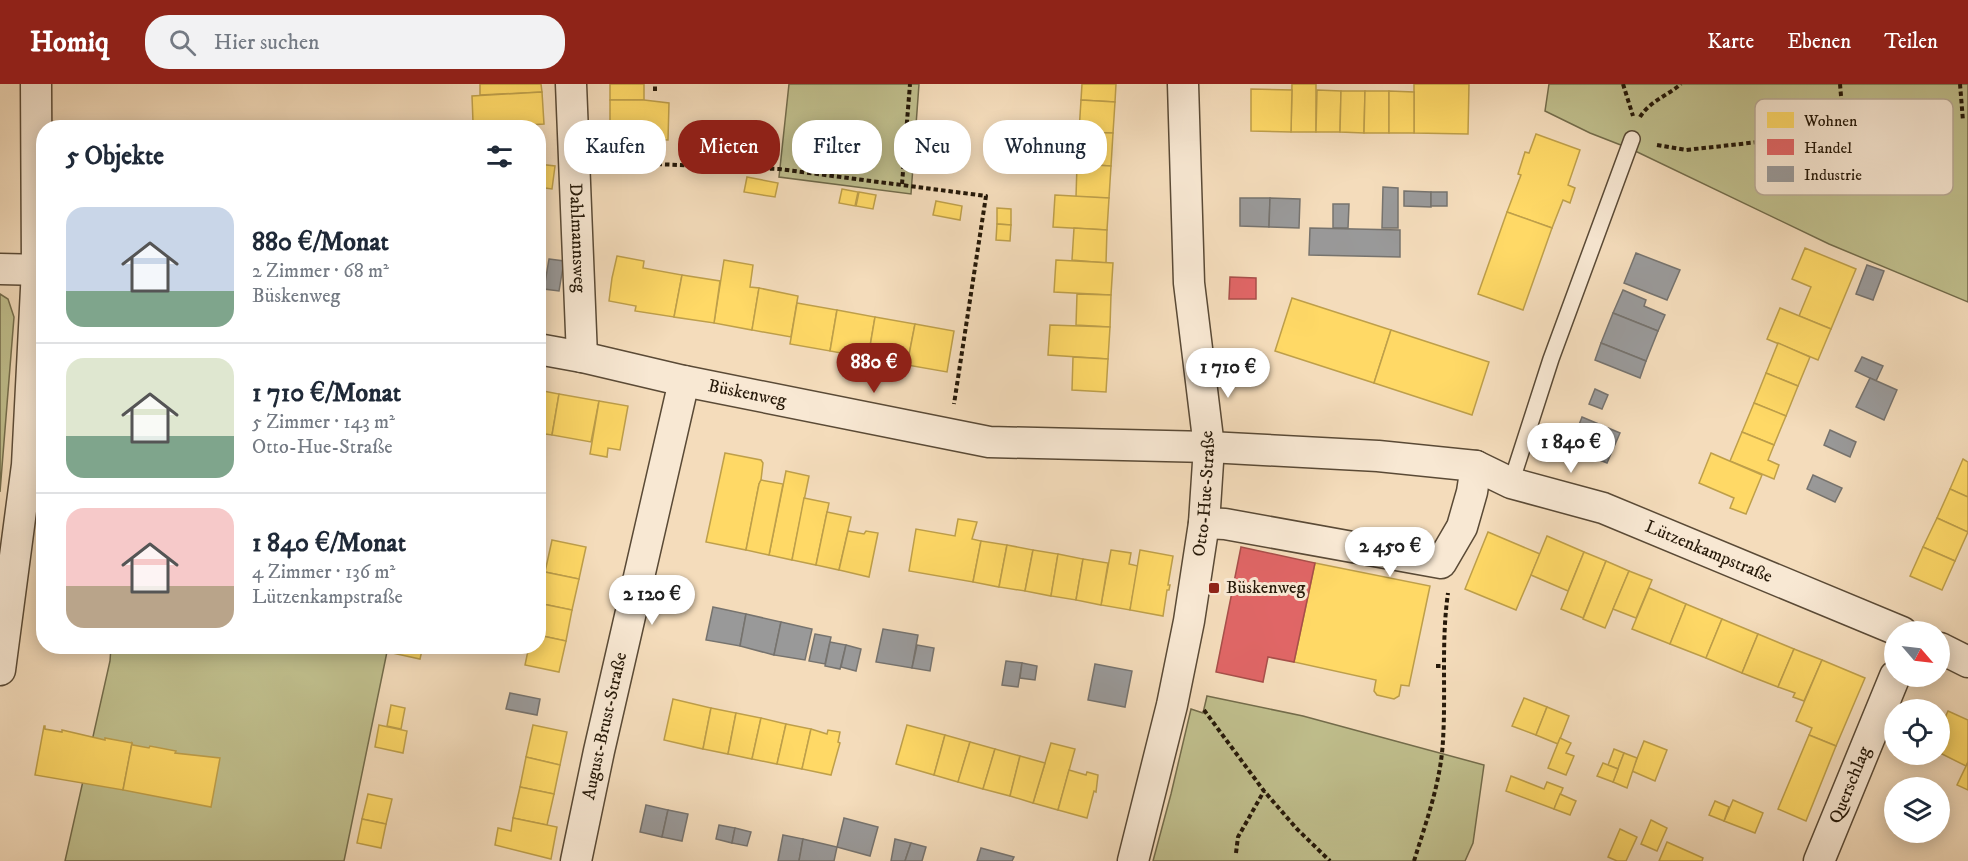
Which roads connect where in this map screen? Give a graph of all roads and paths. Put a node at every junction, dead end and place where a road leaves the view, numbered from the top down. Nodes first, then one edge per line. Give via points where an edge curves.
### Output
1 (36, 84) edge
2 (571, 84) edge
3 (655, 84) edge
4 (910, 84) edge
5 (1183, 84) edge
6 (1623, 84) edge
7 (1681, 84) edge
8 (1840, 84) edge
9 (1960, 84) edge
10 (655, 91) dead end
11 (1841, 99) edge
12 (37, 120) edge
13 (573, 120) edge
14 (1963, 121) dead end
15 (1632, 139) joint
16 (1755, 143) edge
17 (666, 164) edge
18 (575, 174) edge
19 (902, 184) junction
20 (0, 269) edge
21 (36, 269) edge
22 (36, 329) edge
23 (546, 350) edge
24 (582, 357) junction
25 (684, 381) junction
26 (949, 434) junction
27 (1209, 447) junction
28 (1476, 466) junction
29 (1511, 483) junction
30 (1204, 523) junction
31 (1441, 563) junction
32 (1884, 625) edge
33 (1950, 653) edge
34 (1968, 662) edge
35 (1436, 666) dead end
36 (1443, 666) junction
37 (0, 670) edge
38 (1177, 686) junction
39 (1891, 687) edge
40 (1264, 791) junction
41 (1236, 853) dead end
42 (576, 861) edge
43 (1133, 861) edge
44 (1330, 861) edge
45 (1414, 861) edge
46 (1820, 861) edge

1 - 12 street
2 - 13 street, Dahlmannsweg
3 - 10 path
4 - 19 path
5 - 27 street, Otto-Hue-Straße via 1189,283
6 - 7 path via 1637,122 1651,103
8 - 11 path
9 - 14 path
15 - 16 path via 1686,150
15 - 29 lane via 1551,359
17 - 19 path via 779,169
18 - 24 street, Dahlmannsweg
19 - 26 path via 986,196
20 - 21 street
22 - 37 street via 27,465
23 - 24 street, Büskenweg
24 - 25 street, Büskenweg
25 - 26 street, Büskenweg
25 - 42 street, August-Brust-Straße
26 - 27 street, Büskenweg via 989,442
27 - 28 street, Lützenkampstraße via 1372,463
27 - 30 street, Otto-Hue-Straße
28 - 29 street, Lützenkampstraße
28 - 31 street via 1462,527
29 - 32 street, Lützenkampstraße via 1603,508
30 - 31 street via 1337,539
30 - 38 street, Otto-Hue-Straße
31 - 36 path via 1449,588
33 - 34 street
35 - 36 path
36 - 45 path via 1443,742 1437,787
38 - 40 path via 1201,707
38 - 43 street, Otto-Hue-Straße
39 - 46 street, Querschlag
40 - 41 path via 1238,837
40 - 44 path

